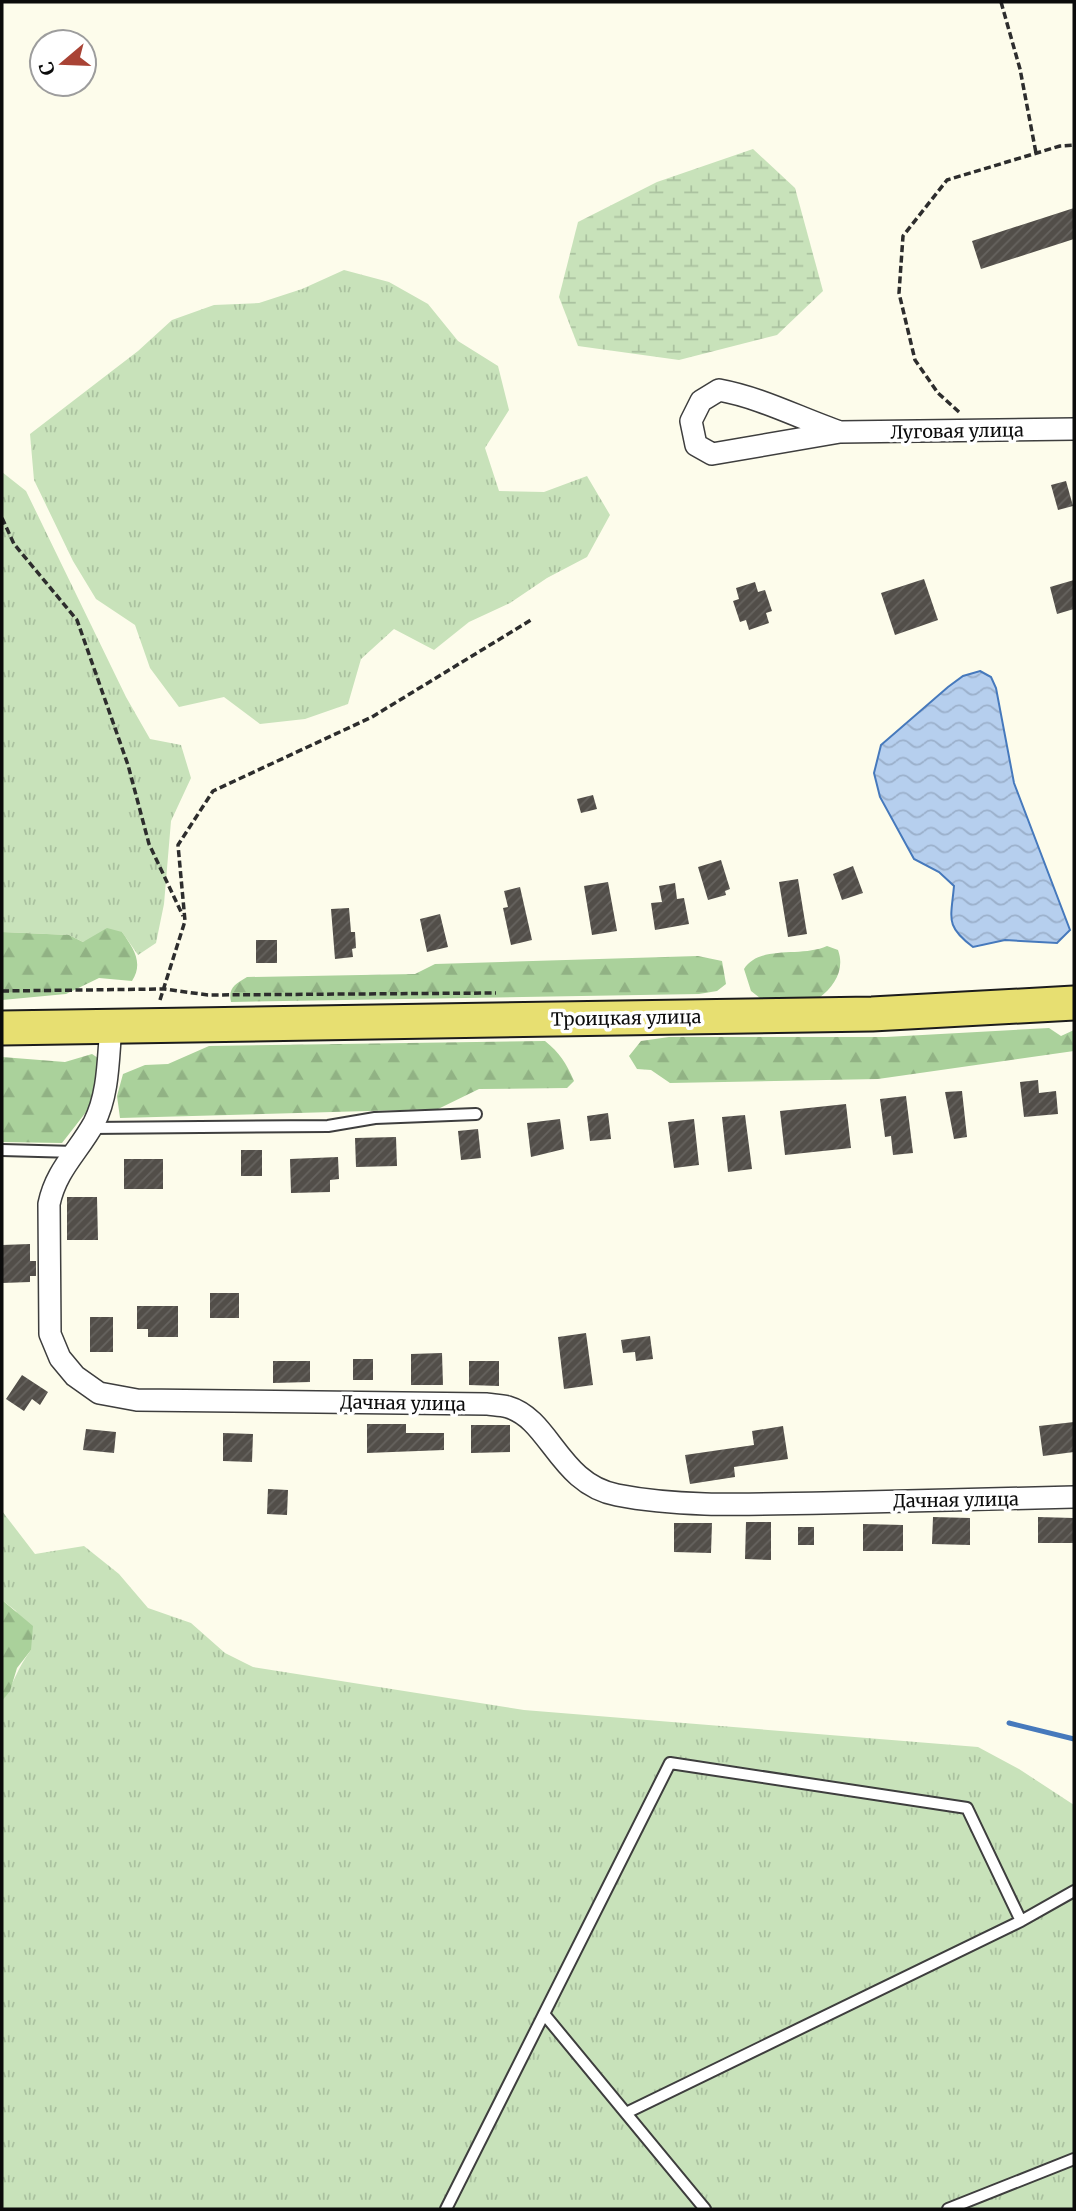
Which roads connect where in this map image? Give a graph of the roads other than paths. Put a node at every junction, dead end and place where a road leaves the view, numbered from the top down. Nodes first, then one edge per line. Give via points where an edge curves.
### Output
1 (1074, 429) edge
2 (840, 432) junction
3 (1074, 1003) edge
4 (111, 1026) junction
5 (2, 1028) edge
6 (476, 1114) dead end
7 (90, 1128) junction
8 (2, 1150) edge
9 (75, 1152) junction
10 (1074, 1497) edge
11 (1074, 1891) edge
12 (1021, 1921) junction
13 (544, 2014) junction
14 (626, 2113) junction
15 (1074, 2159) edge
16 (446, 2209) edge
17 (705, 2209) edge
18 (948, 2209) edge

1 - 2 street, Луговая улица
2 - 2 street, Луговая улица via 752,396 719,390 701,401 691,421 696,445 712,454
3 - 4 main road, Троицкая улица via 872,1014
4 - 5 main road, Троицкая улица
4 - 7 street, Дачная улица via 104,1093
6 - 7 lane via 375,1118 328,1126
7 - 9 street, Дачная улица
8 - 9 lane
9 - 10 street, Дачная улица via 53,1182 49,1203 50,1334 60,1358 99,1393 137,1400 509,1407 544,1435 562,1462 591,1485 615,1495 770,1504
11 - 12 lane
12 - 13 lane via 968,1808 670,1763
12 - 14 lane
13 - 14 lane
13 - 16 lane
14 - 17 lane
15 - 18 lane

